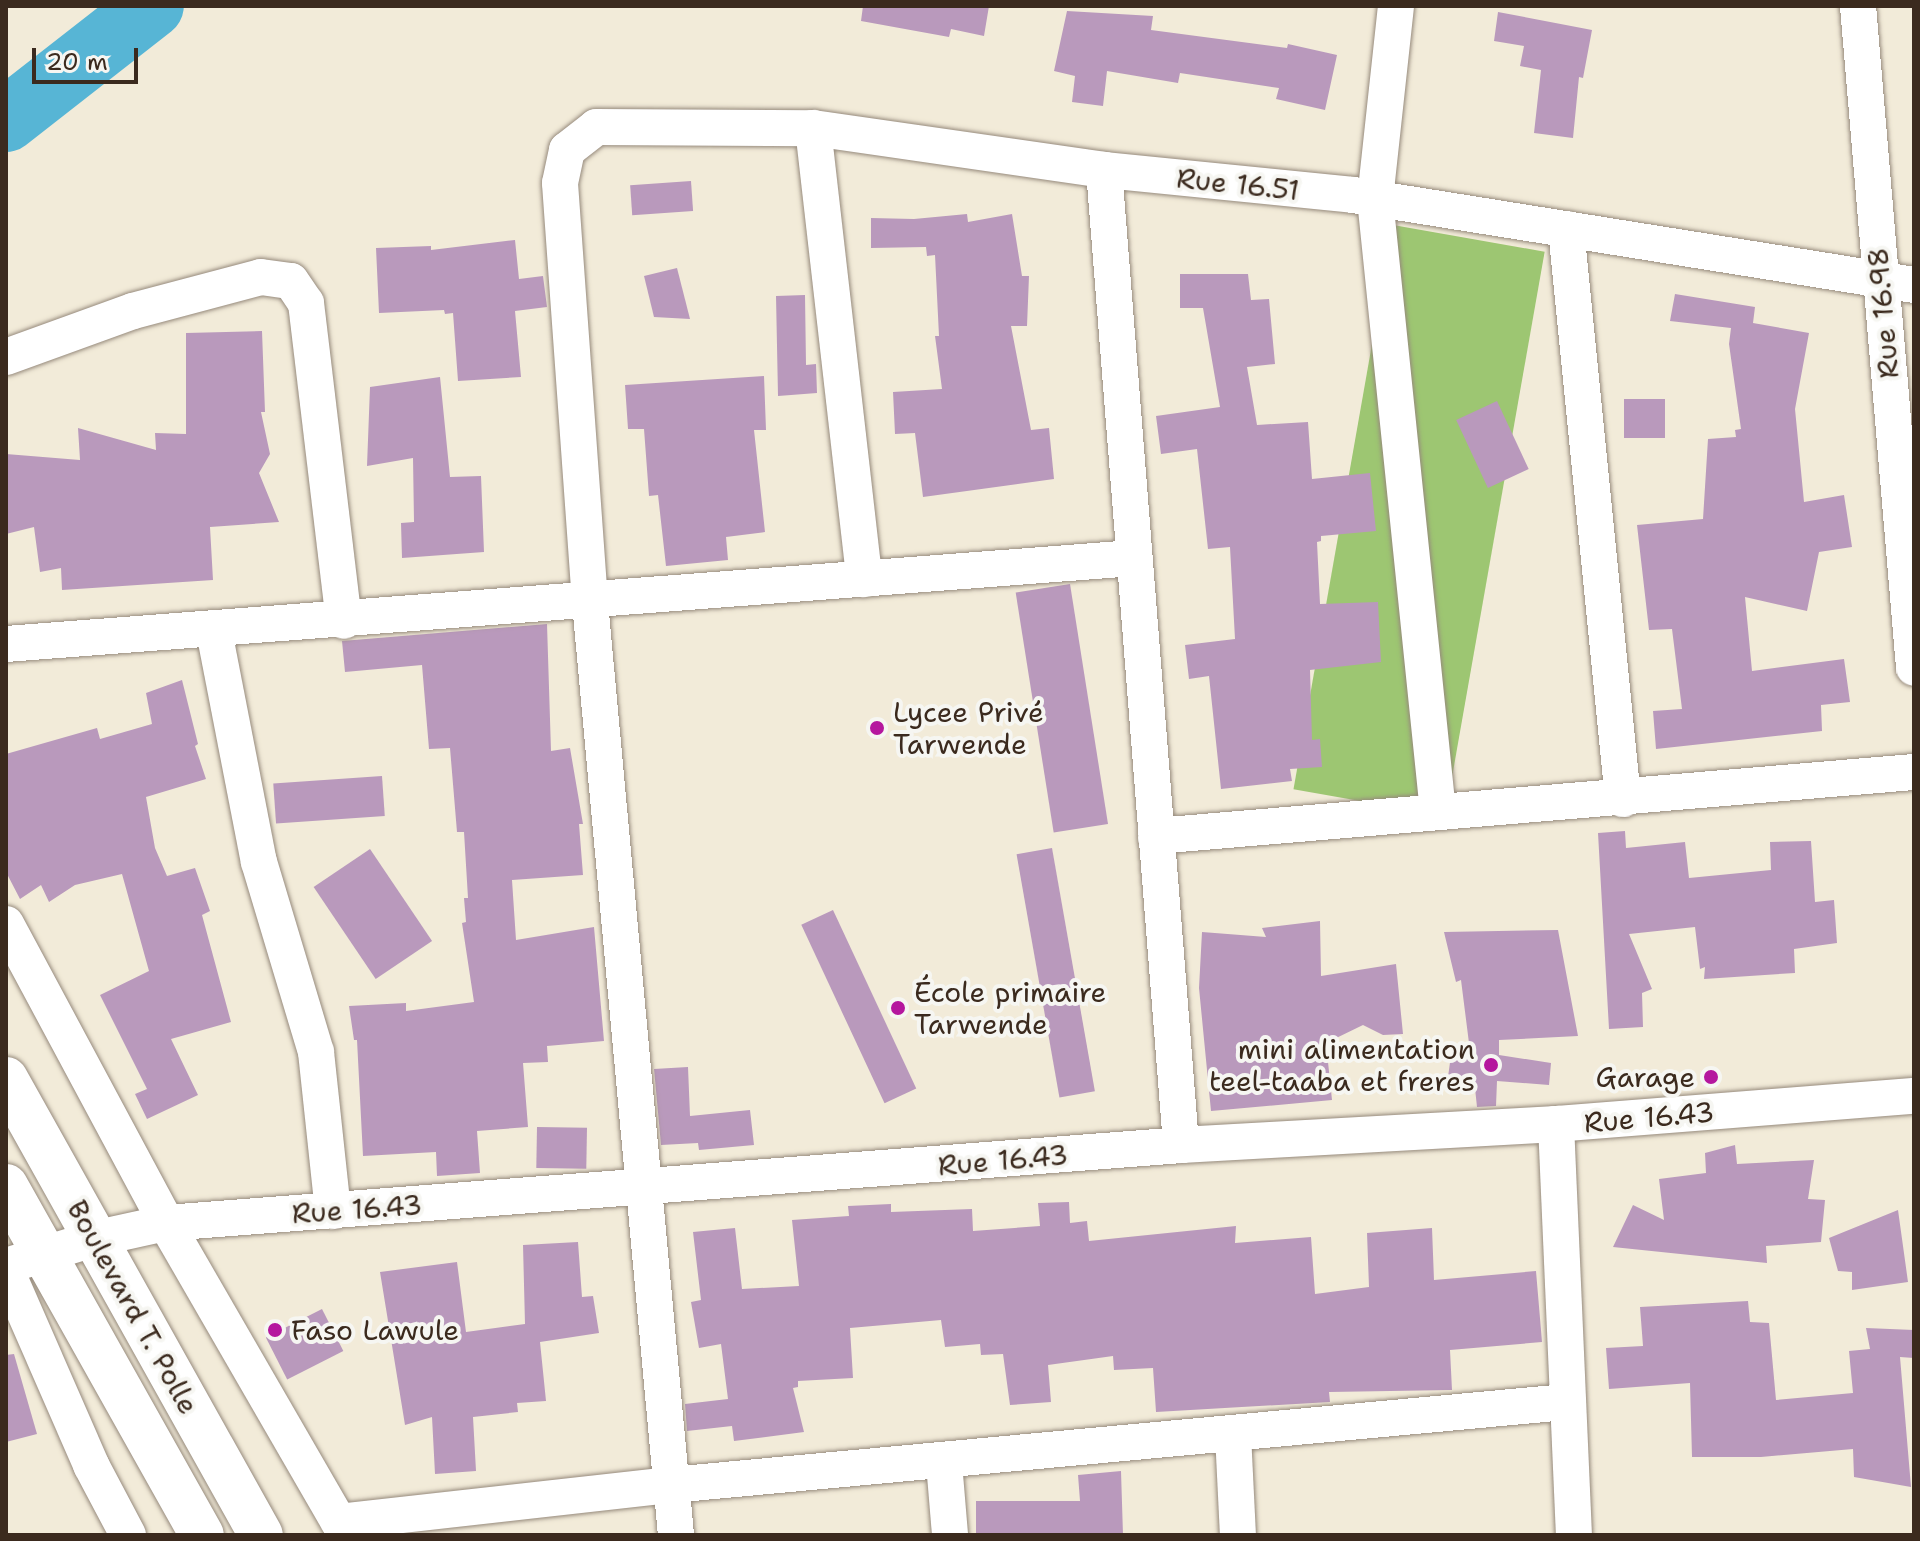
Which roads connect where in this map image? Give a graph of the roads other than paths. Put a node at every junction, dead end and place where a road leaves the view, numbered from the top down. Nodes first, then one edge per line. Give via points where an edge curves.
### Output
1 (1396, 6) edge
2 (1858, 6) edge
3 (813, 128) junction
4 (1104, 170) junction
5 (1375, 199) junction
6 (1566, 229) junction
7 (1897, 282) edge
8 (6, 357) edge
9 (1134, 558) junction
10 (864, 579) junction
11 (590, 602) junction
12 (344, 621) junction
13 (214, 631) junction
14 (6, 644) edge
15 (1914, 668) edge
16 (1914, 772) edge
17 (1623, 799) junction
18 (1438, 812) junction
19 (1156, 836) junction
20 (6, 924) edge
21 (6, 1079) edge
22 (1914, 1096) edge
23 (1556, 1124) junction
24 (1181, 1145) junction
25 (6, 1186) edge
26 (646, 1189) junction
27 (333, 1211) junction
28 (166, 1223) junction
29 (93, 1239) junction
30 (19, 1263) edge
31 (1566, 1402) junction
32 (1233, 1434) junction
33 (944, 1463) junction
34 (91, 1465) junction
35 (671, 1485) junction
36 (342, 1529) edge
37 (106, 1535) edge
38 (128, 1535) edge
39 (202, 1535) edge
40 (261, 1535) edge
41 (676, 1535) edge
42 (950, 1535) edge
43 (1238, 1535) edge
44 (1574, 1535) edge

1 - 5 street
2 - 7 street, Rue 16.98
3 - 4 street, Rue 16.51
3 - 10 street
3 - 11 street, Rue 16.51 via 596,127 567,150 560,183
4 - 5 street, Rue 16.51
4 - 9 street
5 - 6 street, Rue 16.51
5 - 18 street
6 - 7 street, Rue 16.51
6 - 17 street
7 - 15 street, Rue 16.98
8 - 12 street via 133,311 261,277 291,281 306,303
9 - 10 street
9 - 19 street
10 - 11 street
11 - 12 street
11 - 26 street
12 - 13 street
13 - 14 street
13 - 27 street via 259,862 316,1052
16 - 17 street
17 - 18 street
18 - 19 street
19 - 24 street
20 - 28 street
21 - 29 highway, Boulevard T. Polle
22 - 23 street, Rue 16.43
23 - 24 street, Rue 16.43
23 - 31 street
24 - 26 street, Rue 16.43
25 - 30 highway, Boulevard T. Polle
26 - 27 street, Rue 16.43
26 - 35 street
27 - 28 street, Rue 16.43
28 - 29 street, Rue 16.43
28 - 36 street
29 - 30 street, Rue 16.43
29 - 40 highway, Boulevard T. Polle
30 - 34 street
30 - 39 highway, Boulevard T. Polle
31 - 32 street
31 - 44 street
32 - 33 street
32 - 43 street
33 - 35 street
33 - 42 street
34 - 37 street
34 - 38 street
35 - 36 street
35 - 41 street

